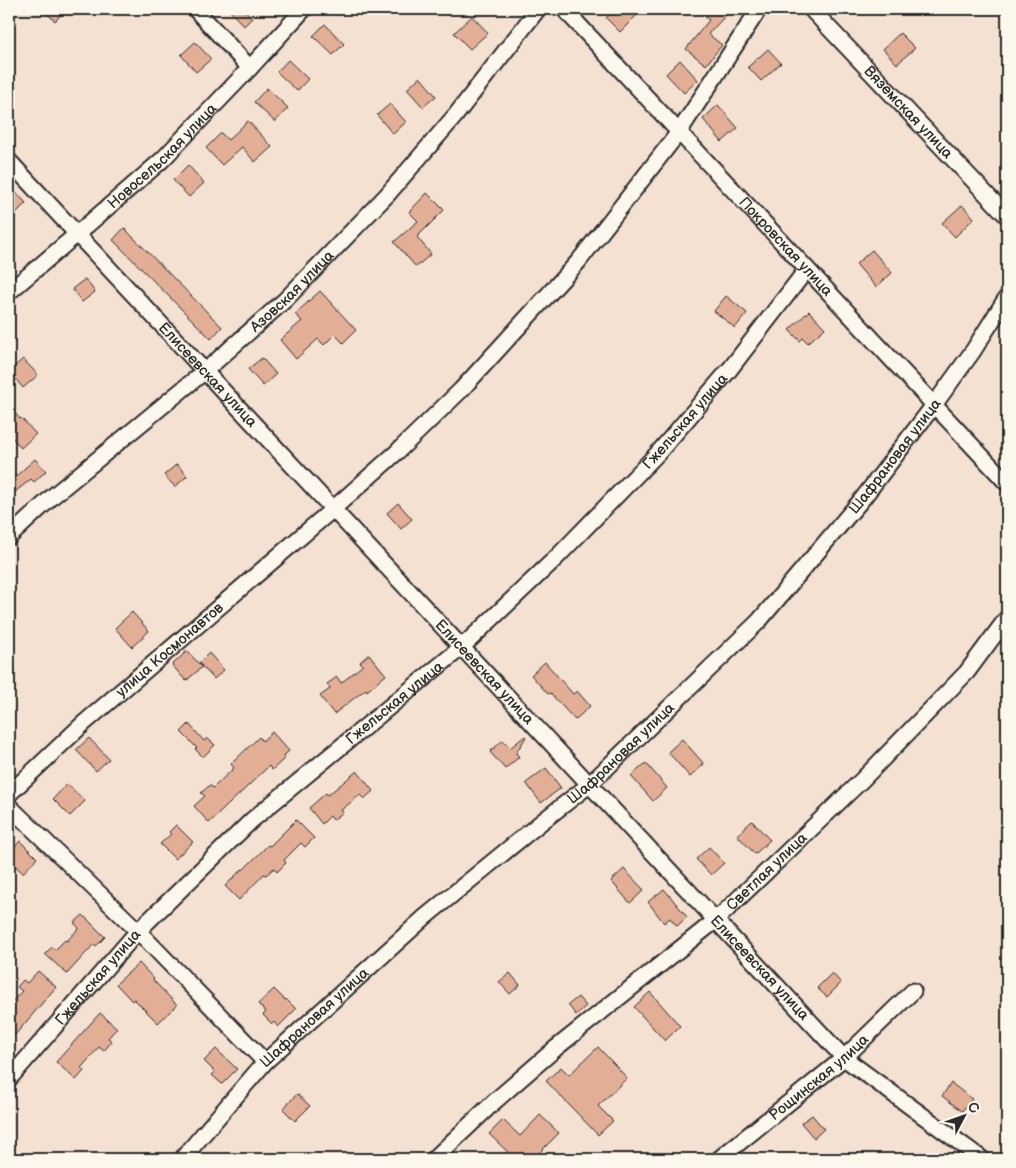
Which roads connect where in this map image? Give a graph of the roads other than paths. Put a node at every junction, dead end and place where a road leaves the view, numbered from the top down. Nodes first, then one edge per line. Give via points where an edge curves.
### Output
1 (195, 9) edge
2 (304, 9) edge
3 (538, 9) edge
4 (564, 9) edge
5 (758, 9) edge
6 (811, 9) edge
7 (250, 68) junction
8 (679, 132) junction
9 (9, 160) edge
10 (1007, 216) edge
11 (78, 234) junction
12 (807, 269) junction
13 (9, 292) edge
14 (1007, 297) edge
15 (205, 371) junction
16 (934, 405) junction
17 (1007, 483) edge
18 (333, 509) junction
19 (9, 536) edge
20 (1007, 618) edge
21 (462, 647) junction
22 (589, 784) junction
23 (9, 794) edge
24 (9, 806) edge
25 (716, 920) junction
26 (138, 931) junction
27 (913, 991) dead end
28 (844, 1058) junction
29 (264, 1062) junction
30 (9, 1079) edge
31 (182, 1159) edge
32 (434, 1159) edge
33 (719, 1159) edge
34 (982, 1159) edge

1 - 7 street
2 - 7 street, Новосельская улица
3 - 15 street, Азовская улица via 455,116 387,195 285,300
4 - 8 street, Покровская улица
5 - 8 street, улица Космонавтов
6 - 10 street, Вяземская улица
7 - 11 street, Новосельская улица via 162,160
8 - 12 street, Покровская улица
8 - 18 street, улица Космонавтов via 578,262 474,376
9 - 11 street, Елисеевская улица
11 - 13 street, Новосельская улица
11 - 15 street, Елисеевская улица
12 - 16 street, Покровская улица
12 - 21 street, Гжельская улица via 730,369 658,453 557,557
14 - 16 street, Шафрановая улица
15 - 18 street, Елисеевская улица
15 - 19 street, Азовская улица via 52,496
16 - 17 street, Покровская улица
16 - 22 street, Шафрановая улица via 863,498 759,621
18 - 21 street, Елисеевская улица
18 - 23 street, улица Космонавтов via 83,724
20 - 25 street, Светлая улица via 960,679 862,780
21 - 22 street, Елисеевская улица
21 - 26 street, Гжельская улица via 252,820
22 - 25 street, Елисеевская улица
22 - 29 street, Шафрановая улица via 425,917
24 - 26 street
25 - 28 street, Елисеевская улица
25 - 32 street, Светлая улица via 556,1048
26 - 29 street
26 - 30 street, Гжельская улица
27 - 28 street, Рощинская улица
28 - 33 street, Рощинская улица
28 - 34 street, Елисеевская улица
29 - 31 street, Шафрановая улица

